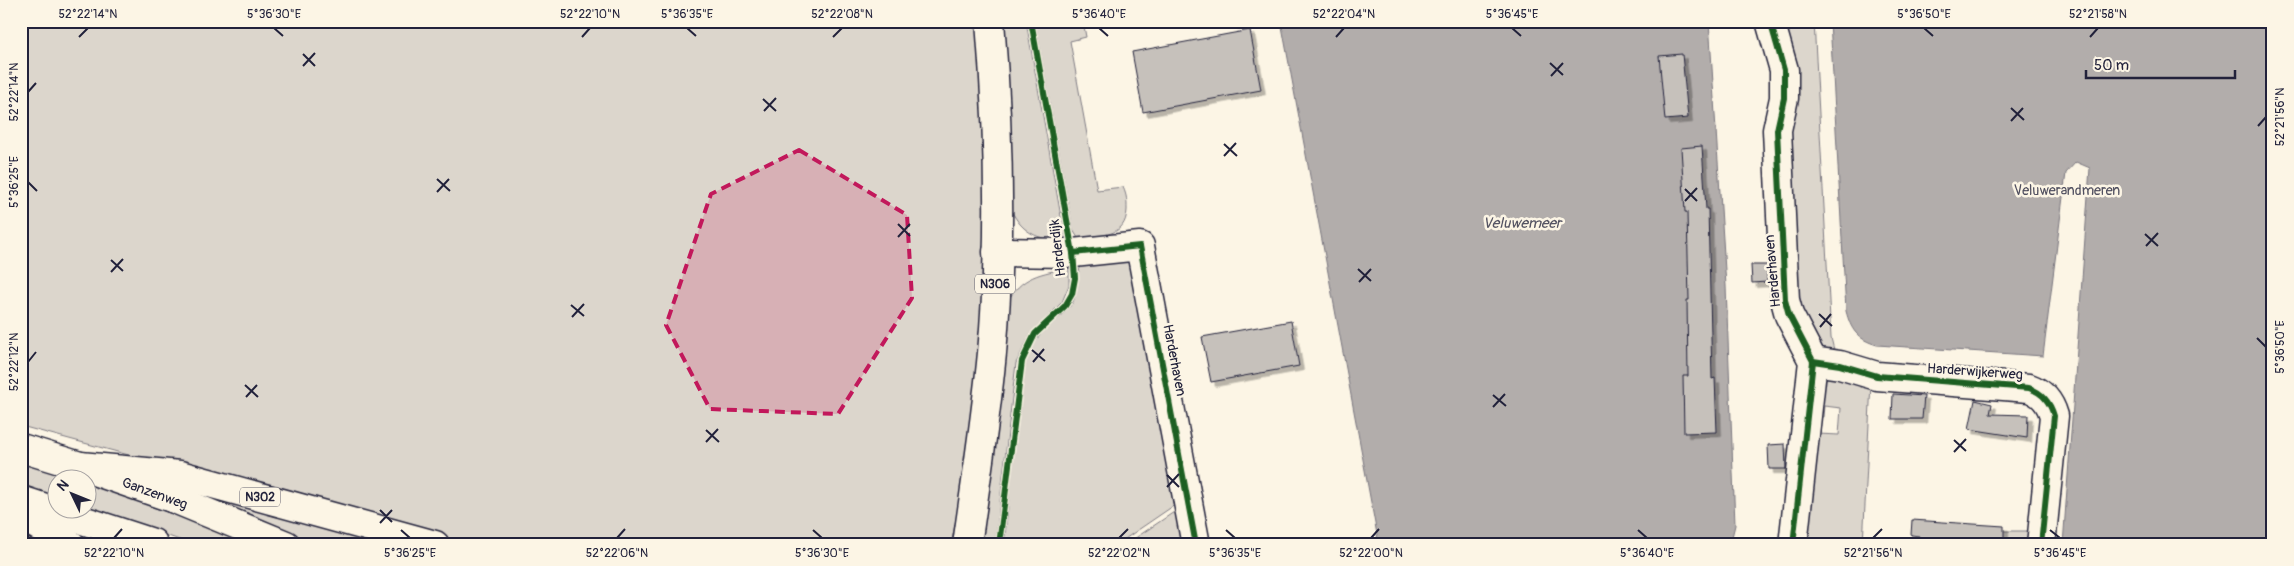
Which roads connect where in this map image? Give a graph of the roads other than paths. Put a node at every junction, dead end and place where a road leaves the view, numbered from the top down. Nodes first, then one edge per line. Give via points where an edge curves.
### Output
1 (990, 21) edge
2 (1770, 21) edge
3 (997, 252) junction
4 (1813, 362) junction
5 (21, 448) edge
6 (80, 466) junction
7 (21, 500) edge
8 (21, 516) edge
9 (156, 544) edge
10 (71, 545) edge
11 (286, 545) edge
12 (436, 545) edge
13 (967, 545) edge
14 (1196, 545) edge
15 (1793, 545) edge
16 (2041, 545) edge

1 - 3 main road, N306 via 999,155
2 - 4 main road, Harderhaven via 1784,70 1784,98 1777,130 1785,300 1789,315
3 - 13 main road, N306 via 992,353
3 - 14 main road, Harderhaven via 1073,253 1140,246
4 - 15 main road
4 - 16 main road, Harderwijkerweg via 1840,364 1877,376 2037,391 2051,405 2054,416
5 - 6 main road, Ganzenweg / N302
6 - 11 main road, Ganzenweg / N302 via 172,498
6 - 12 main road, N302 via 180,475
7 - 9 main road
8 - 10 main road

